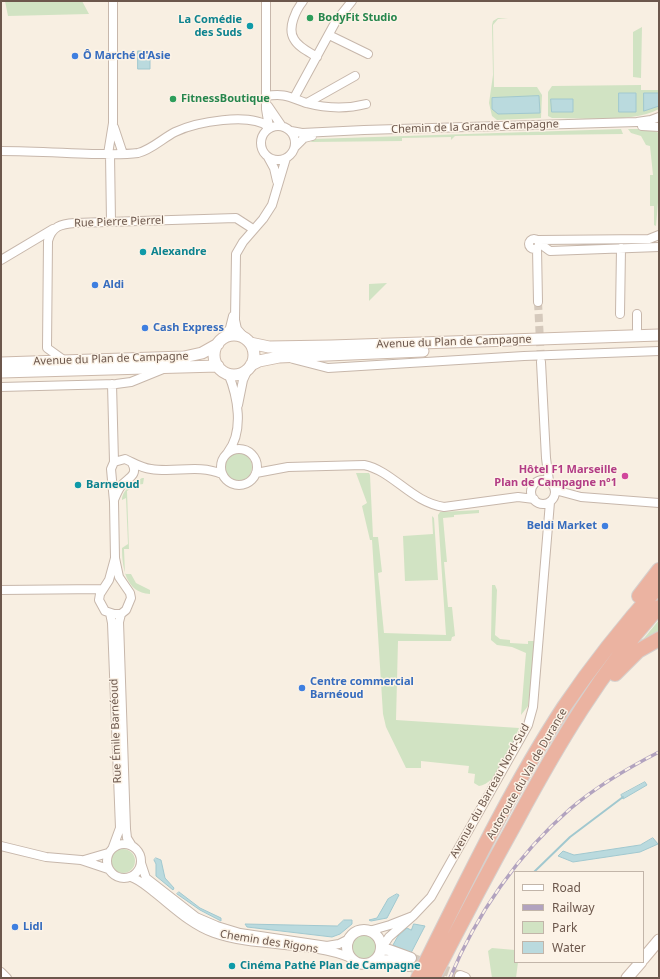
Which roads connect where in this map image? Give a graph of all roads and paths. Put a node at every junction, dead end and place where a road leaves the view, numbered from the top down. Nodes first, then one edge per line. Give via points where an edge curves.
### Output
1 (113, 1) edge
2 (266, 1) edge
3 (303, 1) edge
4 (352, 1) edge
5 (329, 35) junction
6 (368, 54) dead end
7 (316, 57) junction
8 (355, 76) dead end
9 (266, 97) junction
10 (294, 98) junction
11 (307, 103) junction
12 (366, 104) dead end
13 (659, 117) edge
14 (250, 120) junction
15 (113, 123) junction
16 (281, 125) junction
17 (659, 126) edge
18 (269, 127) junction
19 (291, 131) junction
20 (261, 137) junction
21 (295, 147) junction
22 (1, 151) edge
23 (110, 154) junction
24 (122, 154) junction
25 (268, 157) junction
26 (286, 158) junction
27 (277, 186) junction
28 (111, 222) junction
29 (54, 229) junction
30 (254, 229) junction
31 (659, 235) edge
32 (536, 247) junction
33 (659, 247) edge
34 (621, 248) junction
35 (1, 260) edge
36 (538, 302) tunnel mouth
37 (234, 307) junction
38 (620, 314) dead end
39 (637, 314) dead end
40 (637, 329) dead end
41 (659, 335) edge
42 (220, 341) junction
43 (247, 341) junction
44 (659, 343) edge
45 (659, 351) edge
46 (284, 356) junction
47 (65, 361) junction
48 (541, 362) tunnel mouth
49 (1, 363) edge
50 (218, 366) junction
51 (169, 367) junction
52 (249, 367) junction
53 (1, 372) edge
54 (228, 373) junction
55 (112, 384) junction
56 (1, 387) edge
57 (237, 409) junction
58 (238, 431) junction
59 (246, 450) junction
60 (228, 452) junction
61 (546, 458) junction
62 (222, 460) junction
63 (114, 462) junction
64 (132, 463) junction
65 (256, 463) junction
66 (200, 468) junction
67 (280, 468) junction
68 (151, 469) junction
69 (111, 473) junction
70 (256, 473) junction
71 (222, 474) junction
72 (133, 476) junction
73 (538, 481) junction
74 (549, 481) junction
75 (125, 482) junction
76 (532, 489) junction
77 (553, 496) junction
78 (518, 497) junction
79 (537, 501) junction
80 (114, 502) junction
81 (659, 503) edge
82 (546, 535) junction
83 (115, 558) junction
84 (659, 570) edge
85 (124, 586) junction
86 (659, 586) edge
87 (104, 588) junction
88 (1, 590) edge
89 (78, 590) junction
90 (99, 600) junction
91 (659, 607) edge
92 (110, 613) junction
93 (121, 614) junction
94 (659, 639) edge
95 (599, 658) junction
96 (564, 735) junction
97 (1, 846) edge
98 (132, 846) junction
99 (110, 850) junction
100 (81, 860) junction
101 (141, 863) junction
102 (108, 869) junction
103 (131, 877) junction
104 (413, 916) junction
105 (369, 931) junction
106 (349, 939) junction
107 (659, 940) edge
108 (382, 949) junction
109 (351, 958) junction
110 (644, 958) edge
111 (374, 962) junction
112 (640, 963) edge
113 (1, 972) edge
114 (7, 978) edge
115 (418, 978) edge
116 (434, 978) edge
117 (628, 978) edge

1 - 15 street
2 - 9 street
3 - 7 street via 293,19 292,34 298,44
4 - 5 street
5 - 6 street
5 - 7 street
7 - 10 street
8 - 11 street
9 - 10 street via 283,94
9 - 14 street via 263,111
9 - 16 street via 270,110
9 - 18 street
10 - 11 street
11 - 12 street via 338,107
13 - 19 street, Chemin de la Grande Campagne via 637,122 302,133
14 - 18 street via 263,122
14 - 20 street
14 - 24 street via 218,121 189,127 144,151
15 - 23 street
15 - 24 street
16 - 18 street
16 - 19 street
17 - 21 street, Chemin de la Grande Campagne via 341,134 306,137
18 - 20 street
19 - 21 street
20 - 25 street via 262,151
21 - 26 street
22 - 23 street
23 - 24 street
23 - 28 street
25 - 26 street via 277,160
25 - 27 street via 275,171
26 - 27 street
27 - 30 street via 272,205
28 - 29 street, Rue Pierre Pierrel via 63,224
28 - 30 street, Rue Pierre Pierrel via 236,218
29 - 35 street, Rue Pierre Pierrel
29 - 47 street via 48,241 47,348
30 - 37 street via 240,246 235,258
31 - 32 street via 649,239
32 - 34 street via 550,251
32 - 36 street
33 - 34 street
34 - 38 street
37 - 42 street via 231,325
37 - 43 street via 236,326
39 - 40 street
41 - 43 main road, Avenue du Plan de Campagne via 269,347
42 - 43 main road via 236,335
42 - 47 main road, Avenue du Plan de Campagne via 202,353 184,357
42 - 50 main road via 215,358
43 - 52 main road via 253,351
44 - 46 main road, Avenue du Plan de Campagne
45 - 46 street via 328,368
46 - 52 main road, Avenue du Plan de Campagne via 265,359
47 - 49 main road, Avenue du Plan de Campagne
48 - 61 street
50 - 51 main road, Avenue du Plan de Campagne
50 - 54 main road
51 - 53 main road, Avenue du Plan de Campagne
51 - 55 street via 131,382
52 - 54 main road via 239,374
52 - 57 street via 243,380
54 - 57 street
55 - 56 street
55 - 63 street
57 - 58 street
58 - 59 street
58 - 60 street
59 - 60 street
59 - 65 street
60 - 62 street
61 - 73 street via 544,472
61 - 74 street
62 - 66 street
62 - 71 street
63 - 64 street via 125,459
63 - 69 street
64 - 68 street
64 - 72 street
65 - 67 street
65 - 70 street
66 - 68 street
66 - 71 street
67 - 70 street
67 - 78 street via 370,466 428,504 444,507
68 - 72 street, Rue Émile Barnéoud
69 - 75 street via 115,480
69 - 80 street, Rue Émile Barnéoud
70 - 71 street via 251,481 242,485 229,483
72 - 75 street, Rue Émile Barnéoud
73 - 74 street
73 - 76 street
74 - 77 street
75 - 80 street, Rue Émile Barnéoud
76 - 78 street
76 - 79 street, Avenue du Barreau Nord-Sud
77 - 79 street
77 - 81 street
77 - 82 street, Avenue du Barreau Nord-Sud
78 - 79 street
79 - 82 street, Avenue du Barreau Nord-Sud via 545,517
80 - 83 street, Rue Émile Barnéoud
82 - 104 street, Avenue du Barreau Nord-Sud via 538,656 533,707 528,725 431,897
83 - 85 street, Rue Émile Barnéoud via 119,577
83 - 87 street, Rue Émile Barnéoud
84 - 95 highway via 608,637
85 - 87 street via 114,583
85 - 93 street, Rue Émile Barnéoud via 130,593 130,602
86 - 95 highway, Autoroute du Val de Durance
87 - 89 street
87 - 90 street, Rue Émile Barnéoud
88 - 89 street
89 - 90 street
90 - 92 street via 102,607
91 - 96 highway, Autoroute du Val de Durance via 621,651
92 - 93 street
92 - 99 street, Rue Émile Barnéoud via 120,828
93 - 98 street, Rue Émile Barnéoud via 119,622 126,829
94 - 96 highway via 638,651 624,664 581,722
95 - 115 highway, Autoroute du Val de Durance via 564,708 517,787
96 - 116 highway, Autoroute du Val de Durance via 480,887
97 - 100 street via 46,857
98 - 99 street via 122,844
98 - 101 street via 140,854
99 - 100 street
99 - 102 street via 106,864
100 - 102 street
101 - 103 street
101 - 106 street, Chemin des Rigons via 146,878 196,917 217,926 240,933 327,946
102 - 103 street via 117,877
103 - 109 street, Chemin des Rigons via 142,882 186,917 211,932 230,938 336,953
104 - 105 street, Avenue du Barreau Nord-Sud
104 - 108 street, Avenue du Barreau Nord-Sud via 389,937
105 - 106 street via 359,931
105 - 108 street via 380,940
106 - 109 street via 347,949
107 - 110 main road
108 - 111 street
108 - 111 street via 389,950 410,962
109 - 111 street via 363,964
112 - 117 main road
113 - 114 street

